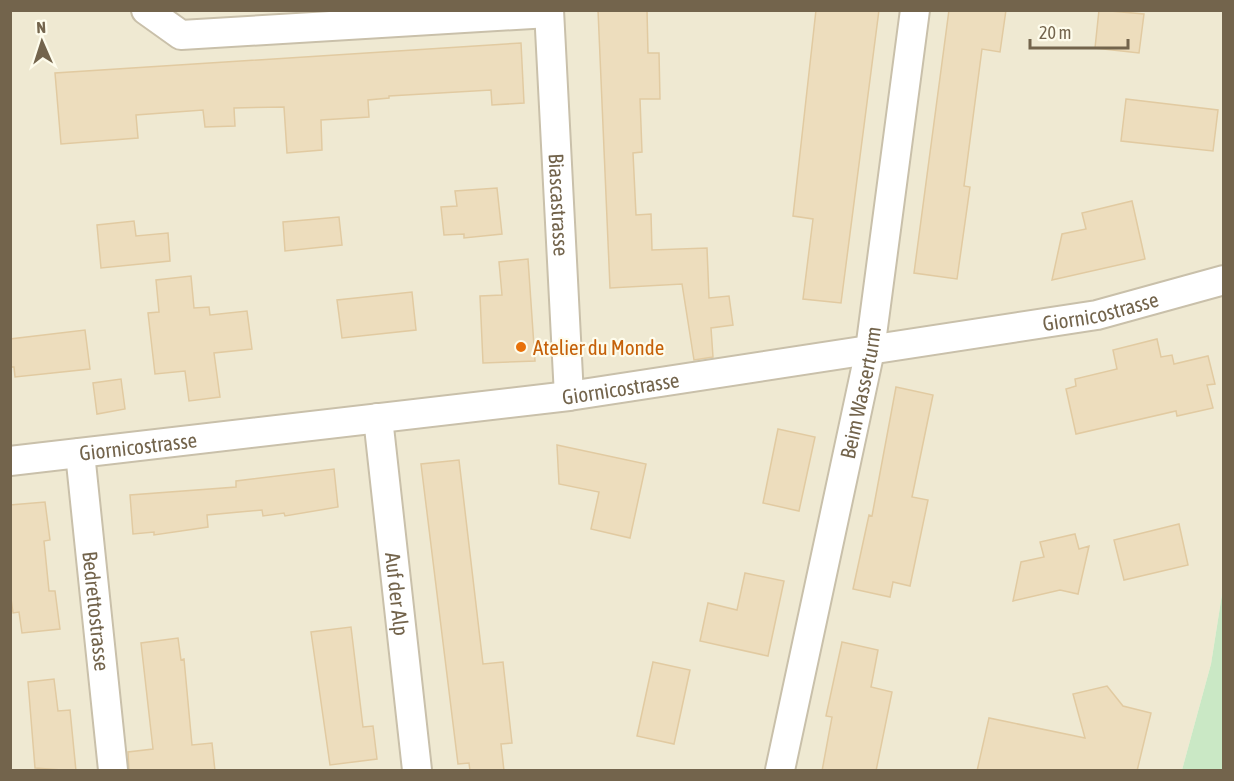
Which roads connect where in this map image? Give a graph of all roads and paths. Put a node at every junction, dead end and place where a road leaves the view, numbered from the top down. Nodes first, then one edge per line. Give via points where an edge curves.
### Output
1 (146, 10) edge
2 (915, 10) edge
3 (549, 12) edge
4 (1224, 280) edge
5 (870, 350) junction
6 (569, 396) junction
7 (378, 418) junction
8 (80, 453) junction
9 (10, 461) edge
10 (113, 771) edge
11 (417, 771) edge
12 (780, 771) edge

1 - 3 street, Biascastrasse via 181,35
2 - 5 street, Beim Wasserturm
3 - 6 street, Biascastrasse
4 - 5 street, Giornicostrasse via 1097,315
5 - 6 street, Giornicostrasse
5 - 12 street, Beim Wasserturm
6 - 7 street, Giornicostrasse
7 - 8 street, Giornicostrasse
7 - 11 street, Auf der Alp
8 - 9 street, Giornicostrasse
8 - 10 street, Bedrettostrasse

